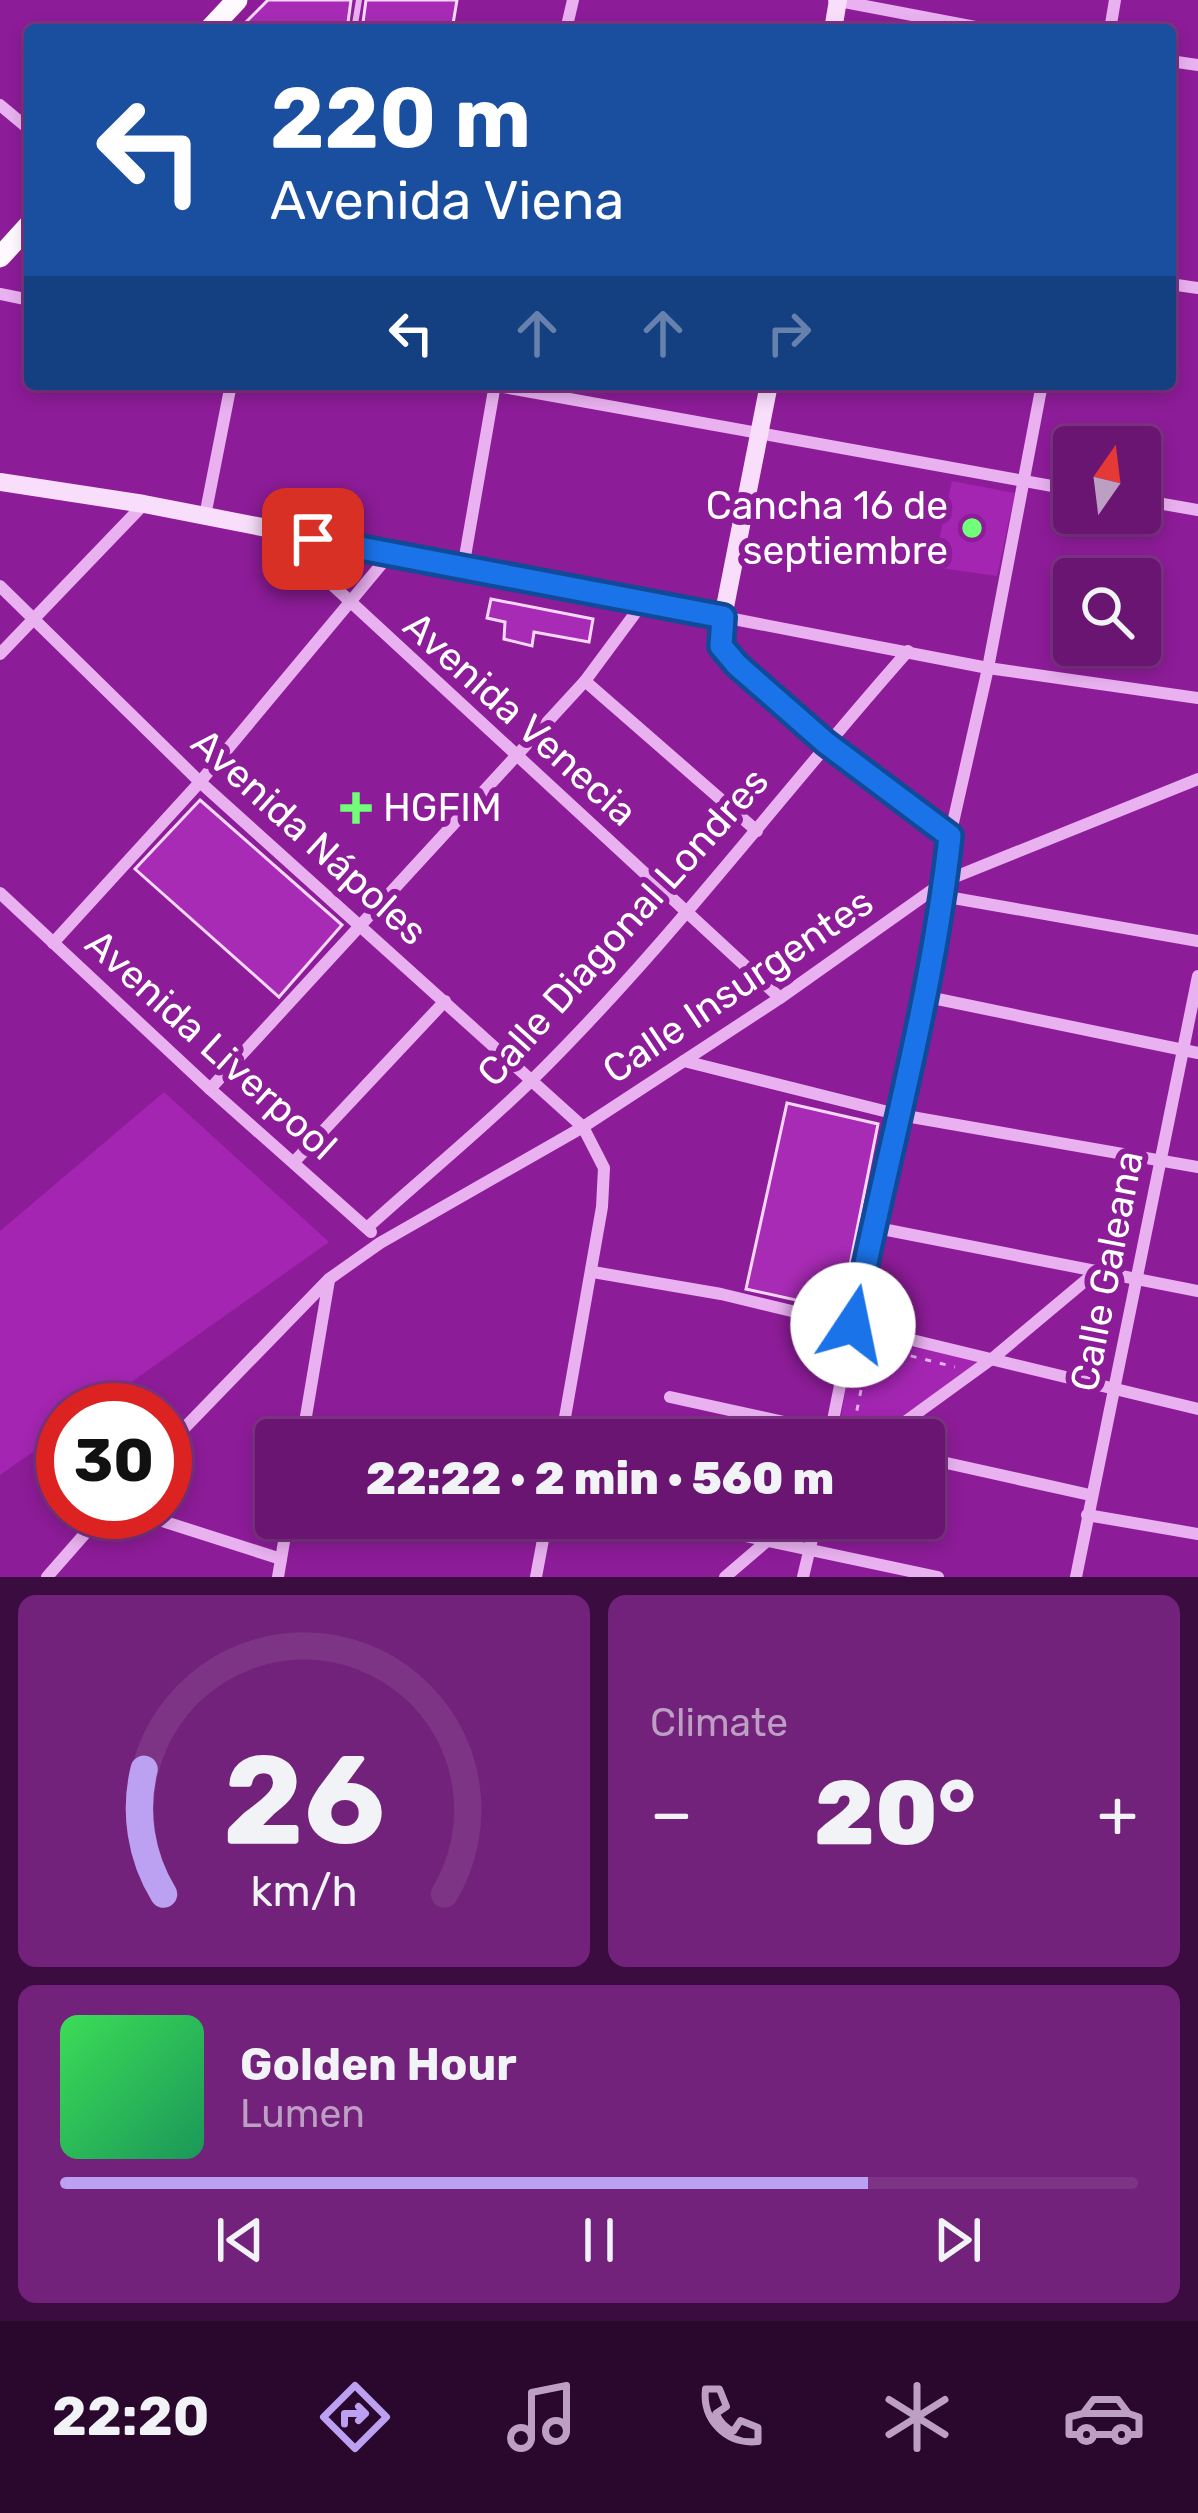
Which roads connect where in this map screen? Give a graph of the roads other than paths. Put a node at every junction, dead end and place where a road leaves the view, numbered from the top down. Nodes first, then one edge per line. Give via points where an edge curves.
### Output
1 (237, 0) edge
2 (836, 0) edge
3 (215, 24) edge
4 (960, 24) edge
5 (0, 105) edge
6 (24, 125) edge
7 (24, 231) edge
8 (0, 257) edge
9 (230, 390) edge
10 (491, 390) edge
11 (523, 390) edge
12 (768, 390) edge
13 (1041, 390) edge
14 (759, 435) junction
15 (0, 482) edge
16 (1024, 482) junction
17 (1053, 487) edge
18 (144, 504) junction
19 (1161, 504) edge
20 (1198, 510) edge
21 (205, 516) junction
22 (274, 532) junction
23 (390, 554) junction
24 (463, 568) junction
25 (0, 586) edge
26 (642, 604) junction
27 (350, 605) junction
28 (723, 617) junction
29 (33, 619) junction
30 (908, 651) junction
31 (0, 654) edge
32 (988, 668) junction
33 (586, 681) junction
34 (1198, 698) edge
35 (826, 743) junction
36 (518, 754) junction
37 (1198, 779) edge
38 (200, 782) junction
39 (757, 830) junction
40 (950, 836) junction
41 (945, 881) junction
42 (0, 893) edge
43 (942, 896) junction
44 (686, 914) junction
45 (362, 924) junction
46 (1198, 941) edge
47 (53, 943) junction
48 (1198, 976) edge
49 (923, 996) junction
50 (780, 998) junction
51 (445, 1000) junction
52 (1183, 1049) junction
53 (1198, 1053) edge
54 (684, 1061) junction
55 (532, 1080) junction
56 (211, 1089) junction
57 (901, 1115) junction
58 (583, 1127) junction
59 (1159, 1159) junction
60 (294, 1162) junction
61 (1198, 1167) edge
62 (368, 1227) junction
63 (872, 1227) junction
64 (380, 1243) junction
65 (1097, 1271) junction
66 (592, 1272) junction
67 (329, 1279) junction
68 (1135, 1279) junction
69 (1198, 1291) edge
70 (853, 1325) junction
71 (994, 1358) junction
72 (1115, 1390) junction
73 (670, 1397) dead end
74 (1198, 1409) edge
75 (306, 1419) edge
76 (565, 1419) edge
77 (760, 1419) edge
78 (833, 1419) edge
79 (909, 1419) edge
80 (192, 1420) edge
81 (945, 1462) edge
82 (1090, 1495) junction
83 (1088, 1515) junction
84 (192, 1531) edge
85 (1198, 1534) edge
86 (80, 1539) edge
87 (285, 1539) edge
88 (543, 1539) edge
89 (758, 1539) edge
90 (811, 1539) edge
91 (767, 1541) junction
92 (808, 1551) junction
93 (281, 1559) junction
94 (46, 1577) edge
95 (278, 1577) edge
96 (536, 1577) edge
97 (725, 1577) edge
98 (803, 1577) edge
99 (938, 1577) edge
100 (1076, 1577) edge

1 - 3 main road
2 - 4 street
5 - 6 street
7 - 8 main road
9 - 21 street
10 - 24 street
11 - 14 street
12 - 14 street
13 - 16 street
14 - 16 street
14 - 28 street
15 - 18 street
16 - 17 street
16 - 32 street
18 - 21 street
18 - 29 street
19 - 20 street
21 - 22 street
22 - 23 street
22 - 27 street, Avenida Venecia
23 - 24 street
23 - 27 street
24 - 26 street
25 - 29 street, Avenida Nápoles
26 - 28 street
26 - 33 street
27 - 36 street, Avenida Venecia
27 - 38 street
28 - 30 street
28 - 35 street via 727,655
29 - 31 street
29 - 38 street, Avenida Nápoles
30 - 32 street
30 - 35 street, Calle Diagonal Londres
32 - 34 street
32 - 40 street
33 - 36 street
33 - 39 street
35 - 39 street, Calle Diagonal Londres
35 - 40 street
36 - 44 street, Avenida Venecia
36 - 45 street
37 - 41 street, Calle Insurgentes
38 - 45 street, Avenida Nápoles
38 - 47 street
39 - 44 street, Calle Diagonal Londres
40 - 41 street
41 - 43 street
41 - 50 street, Calle Insurgentes
42 - 47 street, Avenida Liverpool
43 - 46 street
43 - 49 street
44 - 50 street, Avenida Venecia
44 - 55 street, Calle Diagonal Londres
45 - 51 street, Avenida Nápoles
45 - 56 street
47 - 56 street, Avenida Liverpool
48 - 52 street, Calle Galeana
49 - 52 street
49 - 57 street
50 - 54 street, Calle Insurgentes
51 - 55 street, Avenida Nápoles
51 - 60 street
52 - 53 street
52 - 59 street, Calle Galeana
54 - 57 street
54 - 58 street, Calle Insurgentes
55 - 58 street, Avenida Nápoles
55 - 62 street, Calle Diagonal Londres
56 - 60 street, Avenida Liverpool
57 - 59 street
57 - 63 street
58 - 64 street, Calle Insurgentes
58 - 66 street via 604,1168
59 - 61 street
59 - 68 street, Calle Galeana
60 - 62 street, Avenida Liverpool
62 - 64 street, Avenida Liverpool
63 - 65 street
63 - 70 street
64 - 67 street, Calle Insurgentes
65 - 68 street
65 - 71 street
66 - 70 street
66 - 76 street
67 - 75 street
67 - 80 street
68 - 69 street
68 - 72 street, Calle Galeana
70 - 71 street
70 - 78 street
71 - 72 street
71 - 79 street
72 - 74 street
72 - 82 street, Calle Galeana
73 - 77 street
81 - 82 street
82 - 83 street, Calle Galeana
83 - 85 street
83 - 100 street, Calle Galeana
84 - 93 street
86 - 94 street
87 - 93 street
88 - 96 street
89 - 91 street
90 - 92 street
91 - 92 street
91 - 97 street
92 - 98 street
92 - 99 street
93 - 95 street

